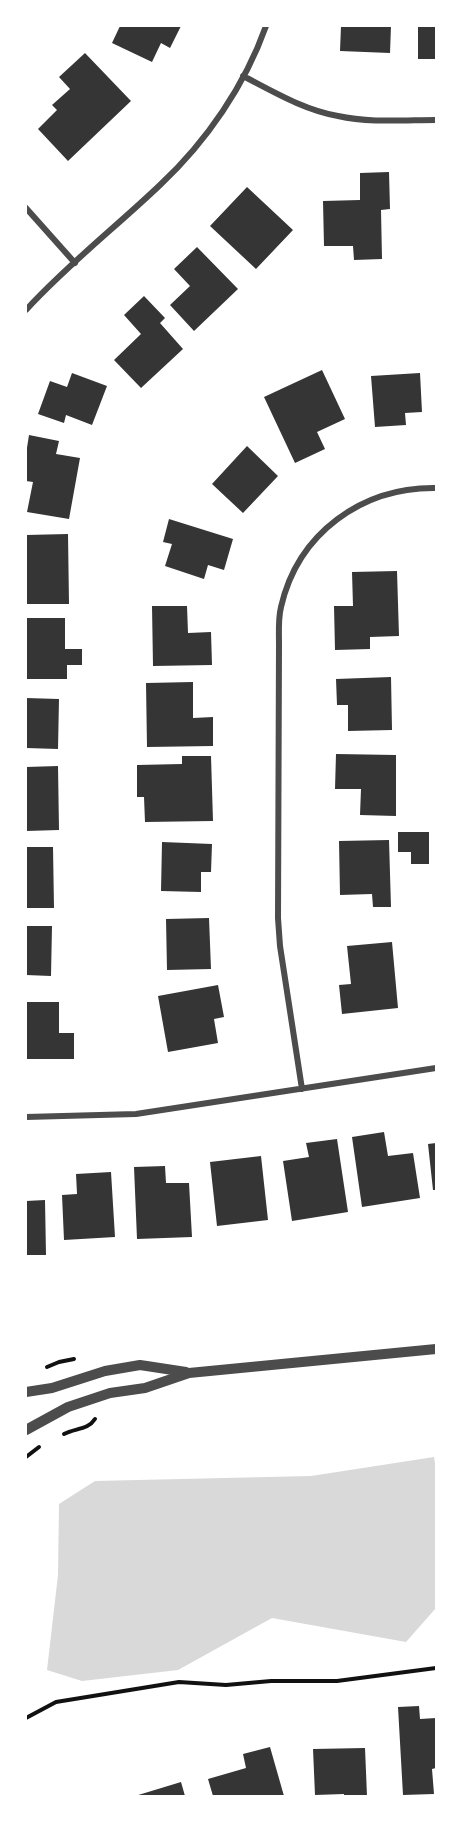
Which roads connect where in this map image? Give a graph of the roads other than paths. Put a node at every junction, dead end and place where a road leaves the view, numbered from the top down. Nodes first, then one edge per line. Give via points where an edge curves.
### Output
1 (266, 26) edge
2 (243, 76) junction
3 (436, 120) edge
4 (26, 208) edge
5 (75, 262) junction
6 (26, 310) edge
7 (436, 488) edge
8 (436, 1068) edge
9 (302, 1089) junction
10 (26, 1117) edge
11 (436, 1349) edge
12 (189, 1373) junction
13 (26, 1392) edge
14 (26, 1430) edge

1 - 2 street
2 - 3 street via 315,111 340,117
2 - 5 street via 207,133 181,164
4 - 5 street
5 - 6 street
7 - 9 street via 406,489 369,501 341,516 323,530 304,554 291,576 281,608 278,918
8 - 9 street
9 - 10 street via 136,1114
11 - 12 street
12 - 13 street via 140,1365
12 - 14 street via 68,1407

